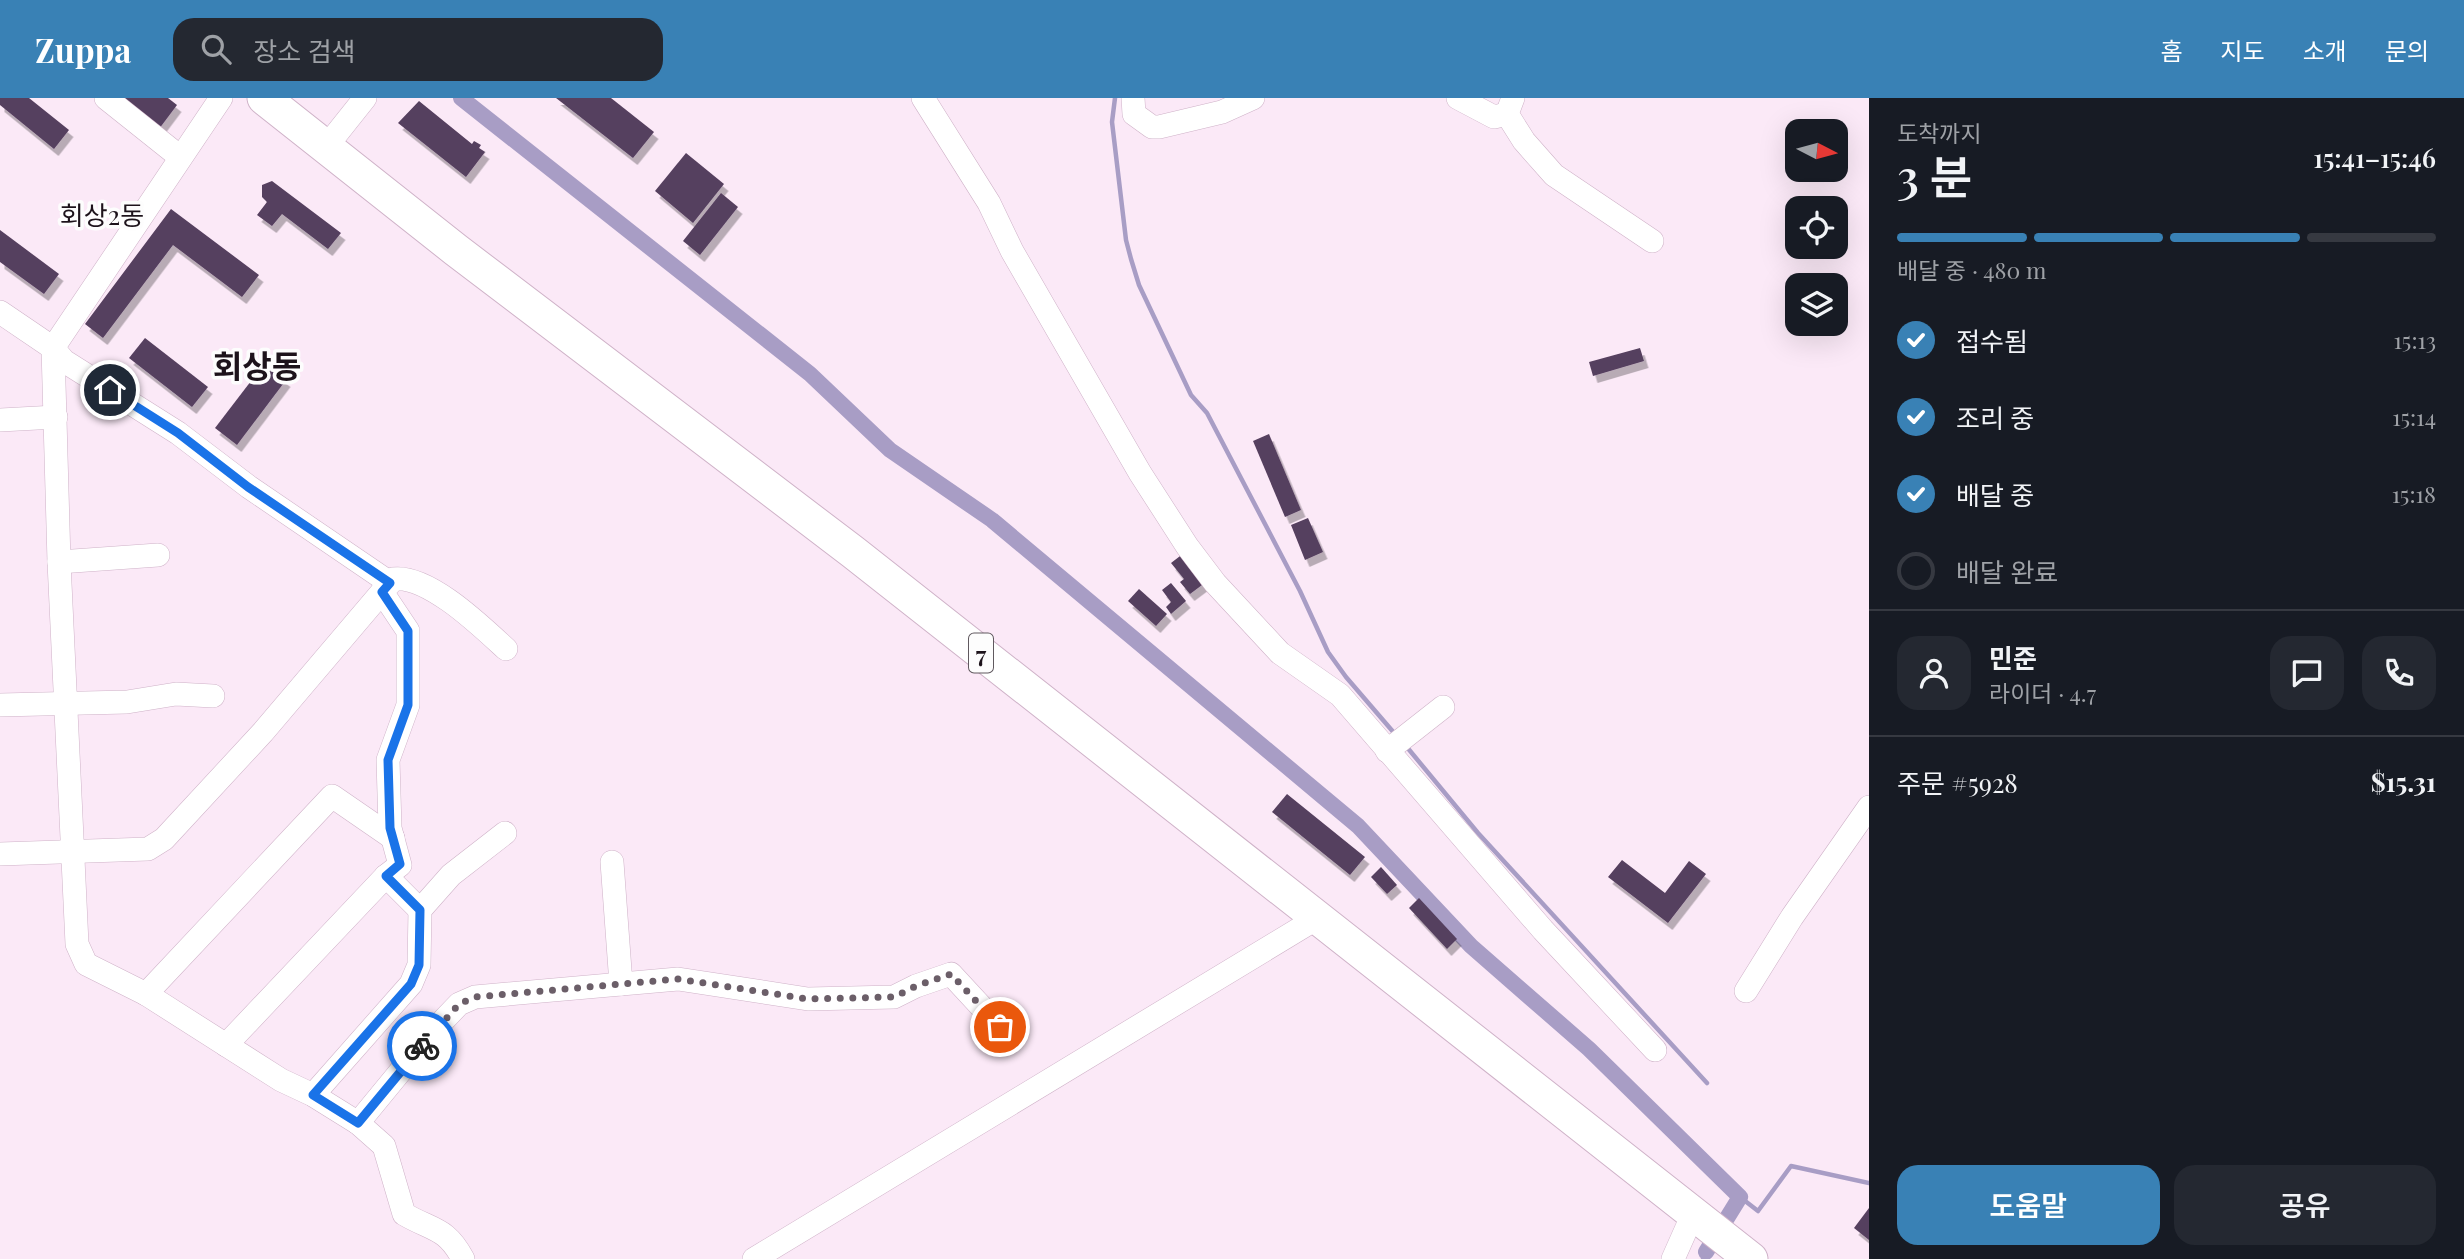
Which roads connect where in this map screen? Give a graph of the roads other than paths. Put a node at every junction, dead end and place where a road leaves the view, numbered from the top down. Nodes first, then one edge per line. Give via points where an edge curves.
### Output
1 (106, 98) edge
2 (221, 98) edge
3 (264, 98) edge
4 (365, 98) edge
5 (923, 98) edge
6 (1133, 98) edge
7 (1253, 98) edge
8 (1458, 98) edge
9 (1510, 106) edge
10 (326, 147) junction
11 (180, 157) junction
12 (1652, 241) dead end
13 (0, 312) edge
14 (53, 348) junction
15 (56, 417) junction
16 (0, 421) edge
17 (158, 555) dead end
18 (60, 562) junction
19 (386, 587) junction
20 (506, 649) dead end
21 (213, 696) dead end
22 (67, 704) junction
23 (0, 705) edge
24 (1443, 707) dead end
25 (1389, 749) junction
26 (1869, 807) edge
27 (505, 833) dead end
28 (393, 838) junction
29 (74, 852) junction
30 (0, 854) edge
31 (612, 862) dead end
32 (386, 876) junction
33 (420, 910) junction
34 (1319, 917) junction
35 (621, 984) junction
36 (1746, 991) dead end
37 (146, 994) junction
38 (1000, 1027) dead end
39 (226, 1045) junction
40 (1656, 1050) dead end
41 (313, 1095) junction
42 (358, 1123) junction
43 (1693, 1214) junction
44 (1742, 1252) edge
45 (463, 1259) edge
46 (754, 1259) edge
47 (1672, 1259) edge

1 - 11 street
2 - 11 street
3 - 10 highway, 7
4 - 10 street
5 - 25 street via 972,172 1095,397 1186,546 1262,635 1340,695
6 - 7 street via 1134,114 1152,127 1222,112
8 - 9 street via 1494,117
9 - 12 street via 1524,141 1554,174
10 - 34 highway, 7
11 - 14 street
13 - 14 street
14 - 15 street
14 - 19 street via 64,361 178,433
15 - 16 street
15 - 18 street
17 - 18 street
18 - 22 street
19 - 20 street via 393,579 402,578 449,599
19 - 28 street via 408,631 408,705 388,760
19 - 29 street via 263,732 164,839 148,849
21 - 22 street via 176,694
22 - 23 street
22 - 29 street
24 - 25 street
25 - 40 street via 1543,930
26 - 36 street
27 - 33 street via 451,875
28 - 32 street via 400,864
28 - 37 street via 332,796
29 - 30 street
29 - 37 street via 77,944 86,964
31 - 35 street
32 - 33 street
32 - 39 street
33 - 41 street via 419,965 411,984
34 - 43 highway, 7
34 - 46 street
35 - 38 street via 678,979 808,999 894,997 951,974
35 - 42 street via 475,997 459,1004
37 - 39 street
39 - 41 street
41 - 42 street
42 - 45 street via 384,1146 404,1214 442,1232
43 - 44 highway, 7
43 - 47 street

